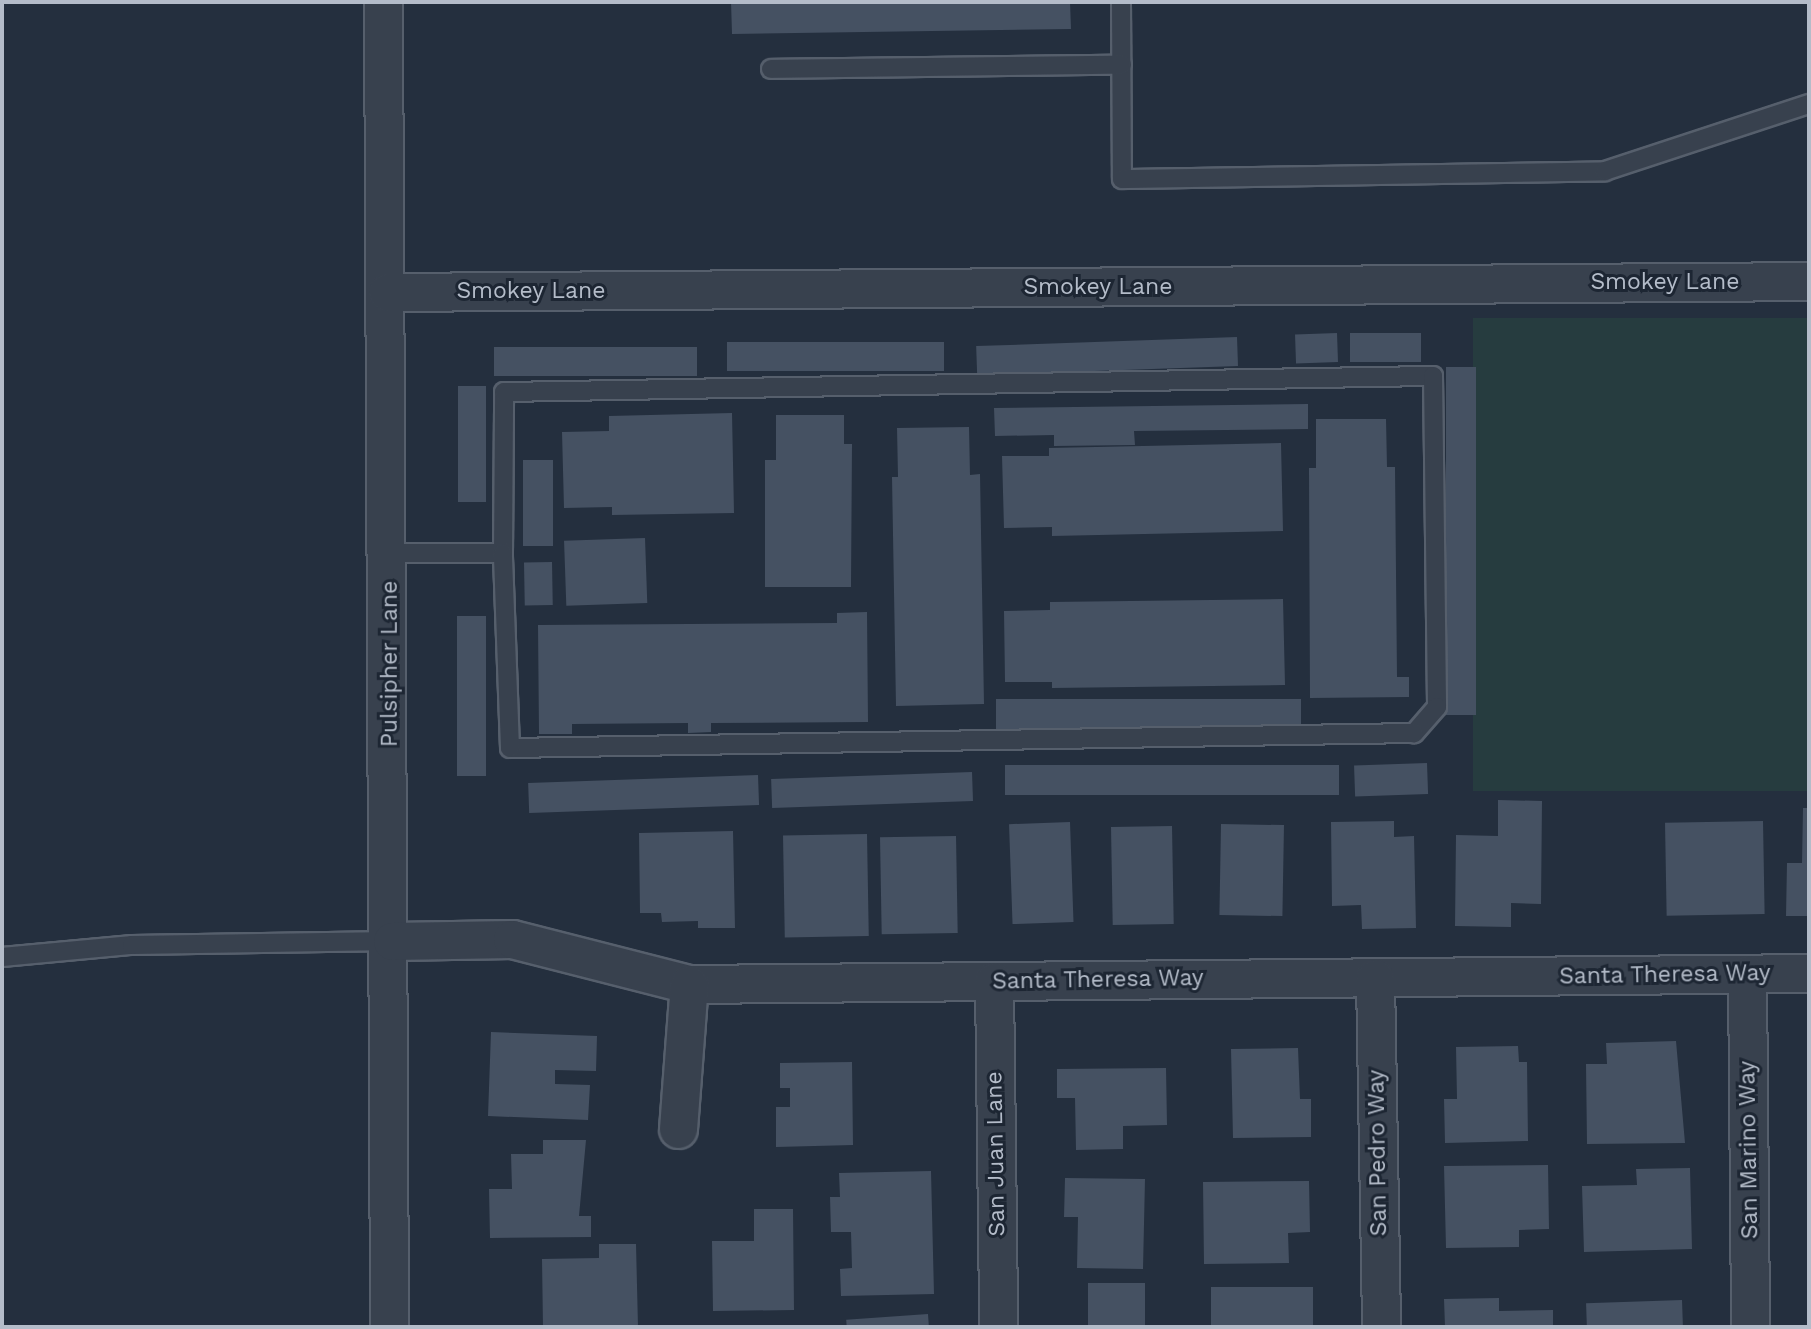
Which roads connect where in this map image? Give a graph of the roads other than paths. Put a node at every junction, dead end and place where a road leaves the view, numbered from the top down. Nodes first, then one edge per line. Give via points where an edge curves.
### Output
1 (383, 2) edge
2 (1121, 2) edge
3 (1122, 65) junction
4 (771, 69) dead end
5 (1809, 104) edge
6 (1809, 281) edge
7 (387, 292) junction
8 (389, 552) junction
9 (503, 552) junction
10 (391, 941) junction
11 (2, 957) edge
12 (1809, 973) edge
13 (1747, 974) junction
14 (1375, 978) junction
15 (994, 981) junction
16 (689, 984) junction
17 (678, 1129) dead end
18 (389, 1327) edge
19 (998, 1327) edge
20 (1381, 1327) edge
21 (1750, 1327) edge

1 - 7 street, Pulsipher Lane
2 - 3 lane
3 - 4 lane
3 - 5 lane via 1122,179 1605,171
6 - 7 street, Smokey Lane
7 - 8 street, Pulsipher Lane
8 - 9 lane
8 - 10 street, Pulsipher Lane
9 - 9 lane via 504,393 1433,376 1437,707 1414,733 510,748
10 - 11 lane via 132,945
10 - 16 street, Santa Theresa Way via 512,939
10 - 18 street, Pulsipher Lane
12 - 13 street, Santa Theresa Way
13 - 14 street, Santa Theresa Way
13 - 21 street, San Marino Way
14 - 15 street, Santa Theresa Way
14 - 20 street, San Pedro Way
15 - 16 street, Santa Theresa Way
15 - 19 street, San Juan Lane
16 - 17 street

